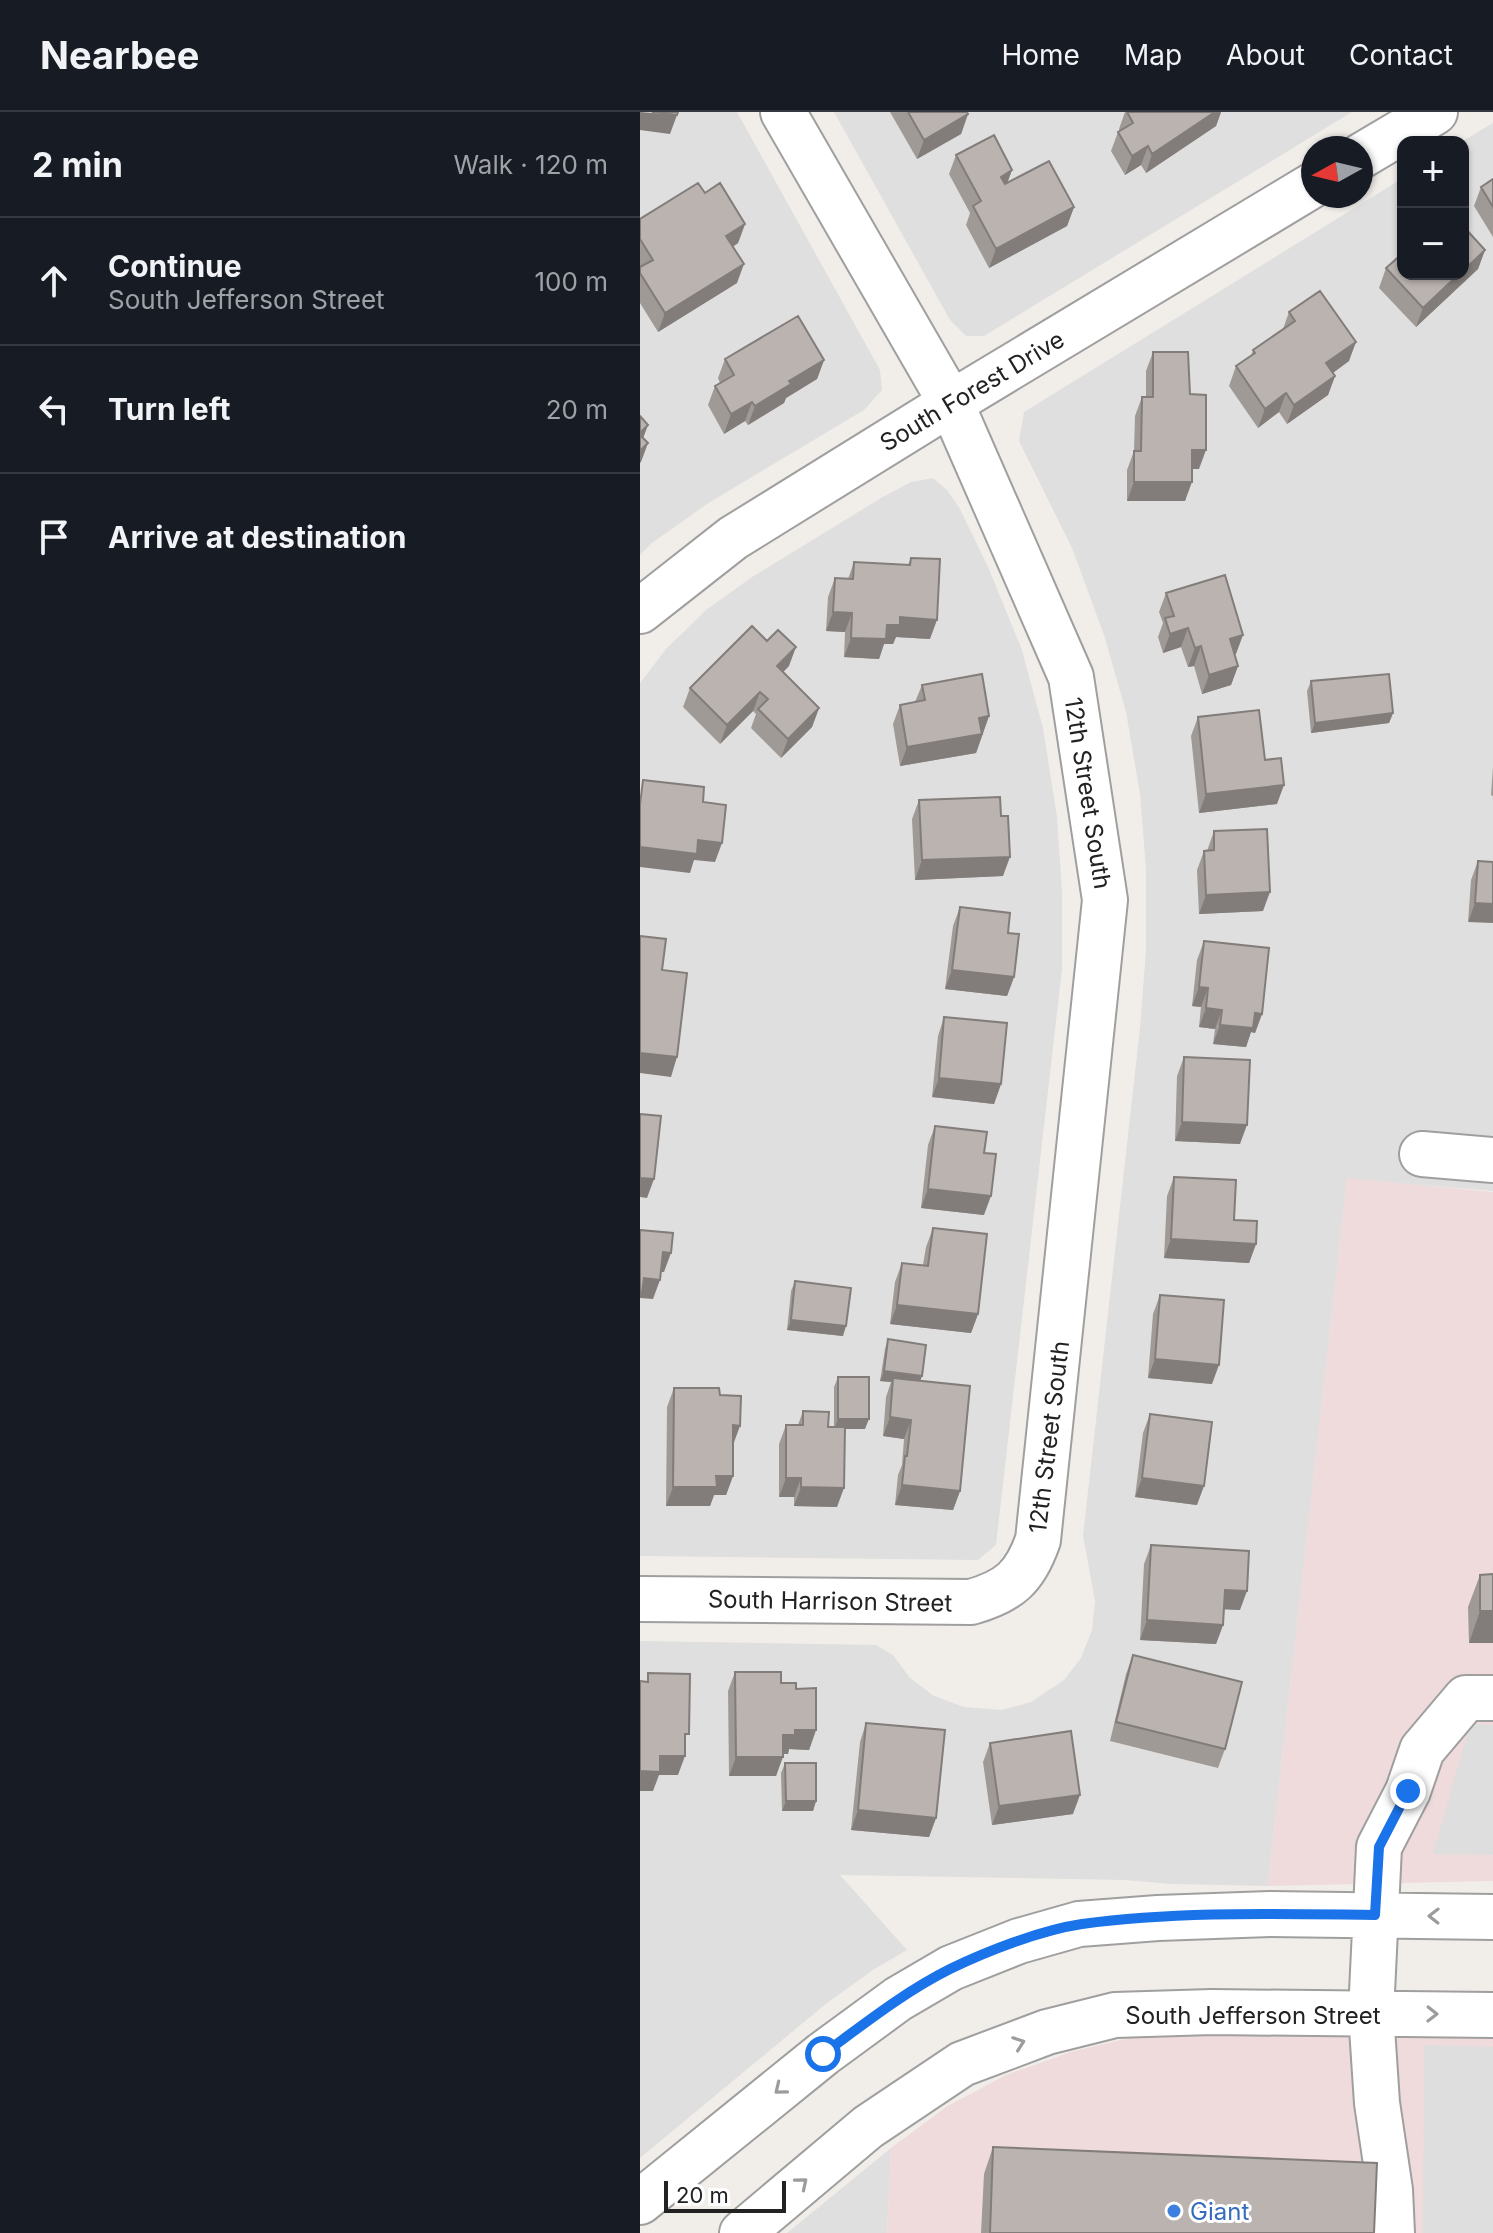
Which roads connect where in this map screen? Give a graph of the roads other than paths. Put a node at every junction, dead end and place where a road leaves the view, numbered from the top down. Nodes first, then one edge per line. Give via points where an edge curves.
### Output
1 (783, 112) edge
2 (1435, 112) edge
3 (1373, 149) edge
4 (1301, 192) edge
5 (951, 403) junction
6 (640, 611) edge
7 (1422, 1154) dead end
8 (1493, 1160) edge
9 (1015, 1582) joint
10 (640, 1599) edge
11 (1493, 1698) edge
12 (1375, 1915) junction
13 (1493, 1917) edge
14 (1371, 2013) junction
15 (1493, 2015) edge
16 (640, 2202) edge
17 (742, 2233) edge
18 (1392, 2233) edge

1 - 5 street, 12th Street South
2 - 3 street
4 - 5 street, South Forest Drive
5 - 6 street, South Forest Drive via 733,538
5 - 9 street, 12th Street South via 1071,677 1105,900 1038,1540 1030,1563
7 - 8 street
9 - 10 street, South Harrison Street via 994,1596 971,1602
11 - 12 street via 1466,1698 1422,1750 1379,1847
13 -> 12 street
12 - 14 street
12 -> 16 street via 1158,1918 1079,1924 1019,1941 951,1968 898,1999
14 -> 15 street, South Jefferson Street
17 -> 14 street, South Jefferson Street via 868,2127 962,2064 1047,2032 1115,2015
14 - 18 street

